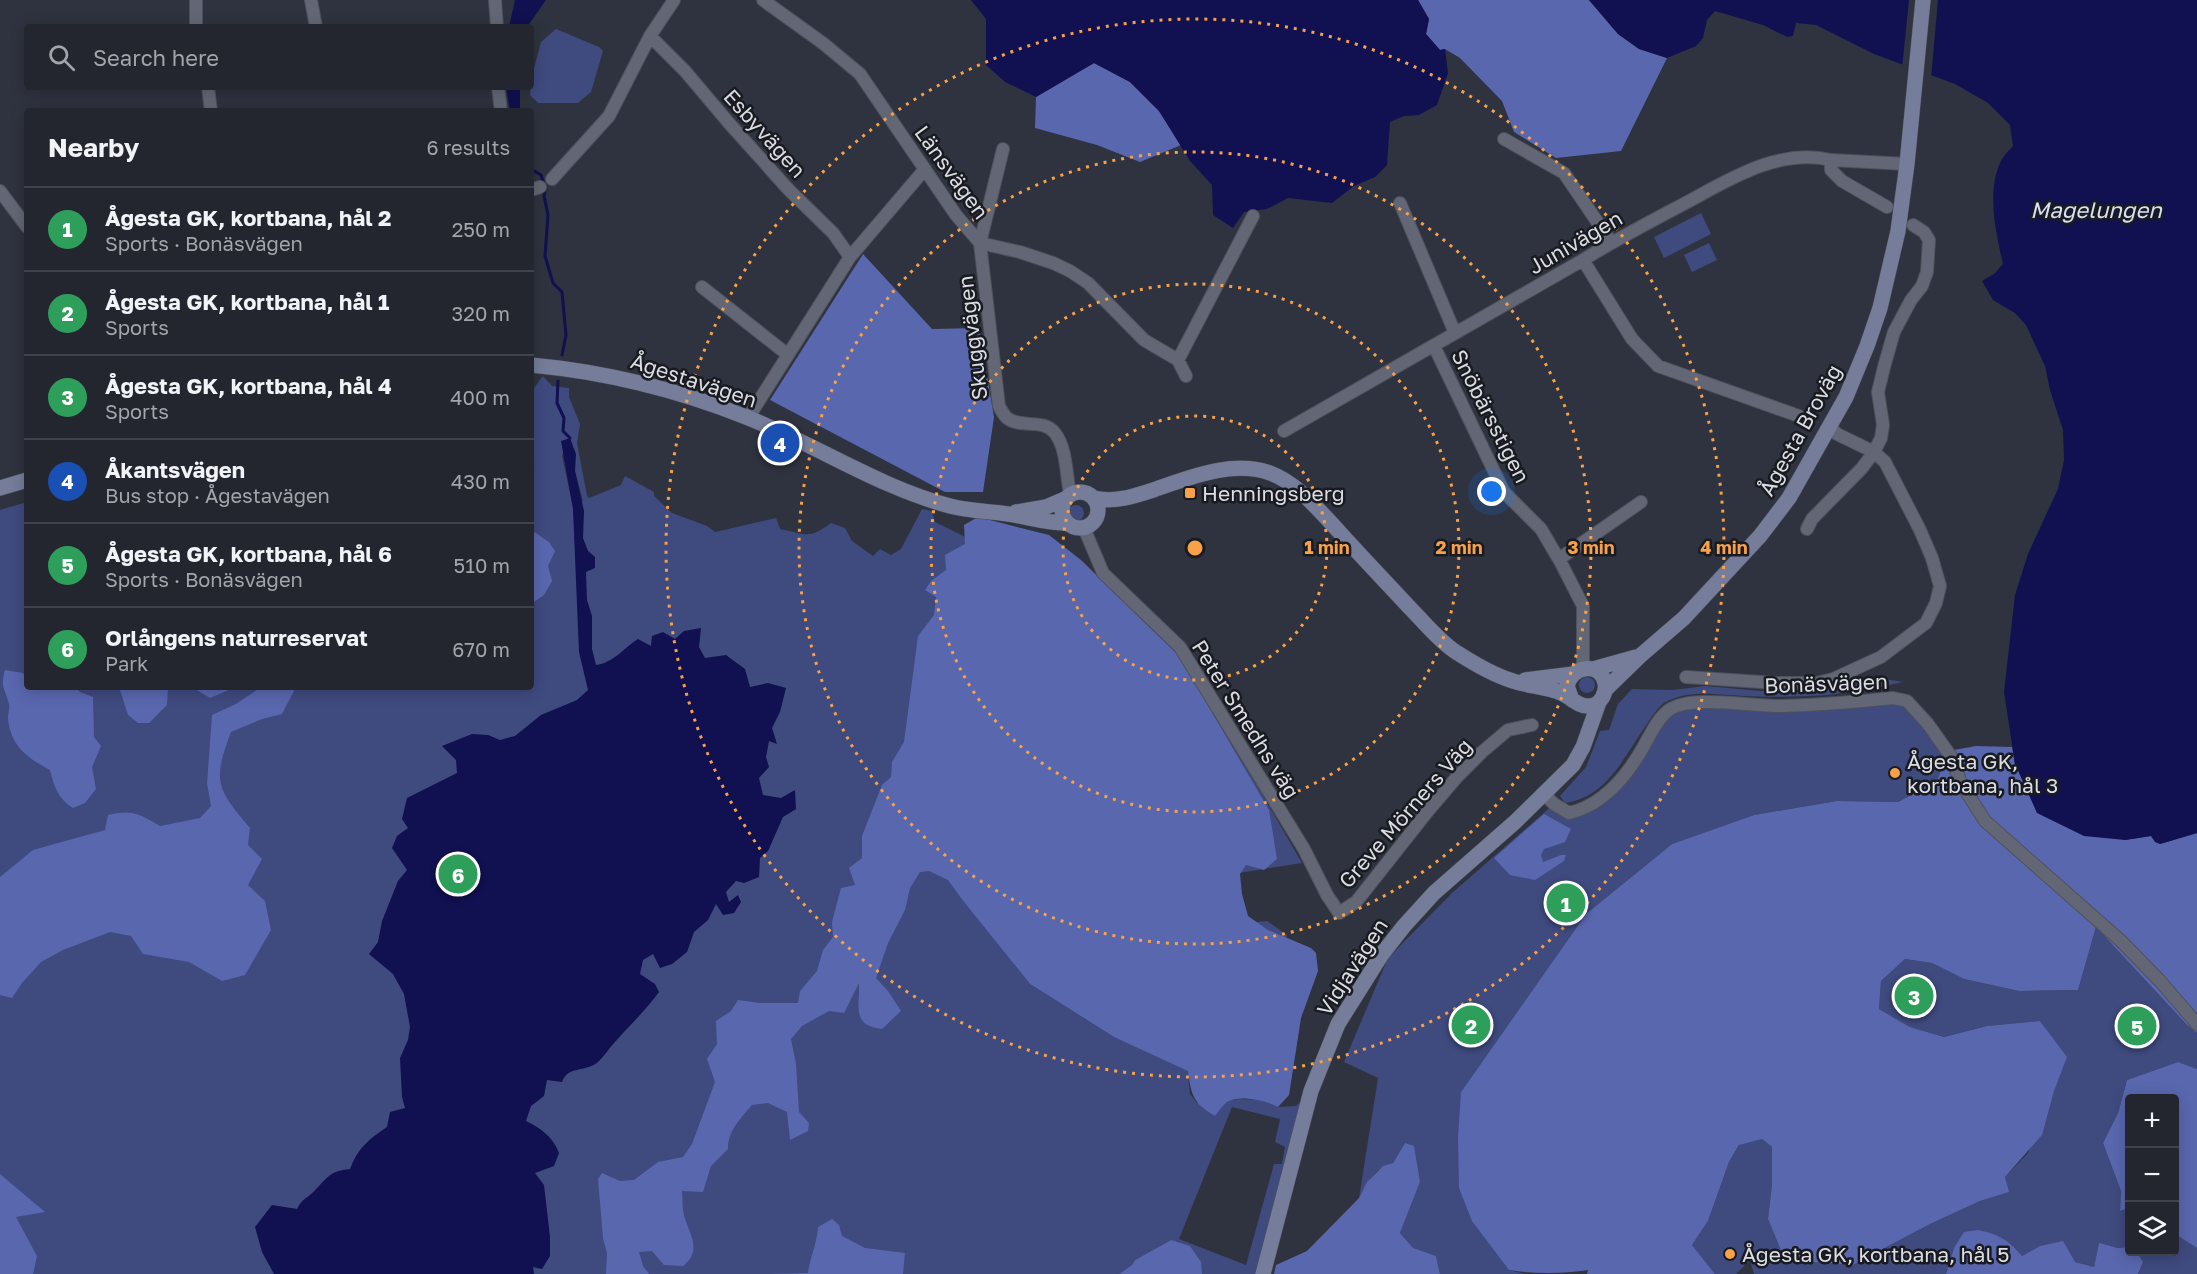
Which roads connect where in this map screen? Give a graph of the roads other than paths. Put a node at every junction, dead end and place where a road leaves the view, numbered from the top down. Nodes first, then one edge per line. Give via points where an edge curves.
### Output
1 (195, 0) edge
2 (311, 0) edge
3 (495, 0) edge
4 (674, 0) edge
5 (763, 0) edge
6 (1923, 0) edge
7 (195, 24) edge
8 (315, 24) edge
9 (497, 24) edge
10 (650, 36) junction
11 (208, 90) edge
12 (498, 90) edge
13 (211, 108) edge
14 (501, 108) edge
15 (1504, 139) dead end
16 (1003, 149) dead end
17 (1831, 160) junction
18 (1907, 164) junction
19 (925, 168) junction
20 (552, 179) dead end
21 (0, 191) edge
22 (1400, 202) dead end
23 (1887, 207) dead end
24 (1252, 216) dead end
25 (24, 223) edge
26 (1913, 225) dead end
27 (1611, 242) junction
28 (980, 243) junction
29 (850, 257) junction
30 (1583, 260) junction
31 (702, 287) dead end
32 (1455, 333) junction
33 (1434, 346) junction
34 (788, 355) junction
35 (1178, 360) junction
36 (534, 365) edge
37 (1186, 376) dead end
38 (1799, 416) dead end
39 (748, 418) junction
40 (1830, 427) junction
41 (1284, 431) dead end
42 (1874, 452) junction
43 (24, 481) edge
44 (0, 488) edge
45 (1070, 495) junction
46 (1132, 497) junction
47 (1094, 498) junction
48 (1641, 502) dead end
49 (1007, 514) junction
50 (1098, 514) junction
51 (1066, 523) junction
52 (1084, 528) junction
53 (1807, 529) dead end
54 (1559, 559) junction
55 (1640, 656) junction
56 (1583, 670) junction
57 (1686, 677) dead end
58 (1510, 680) junction
59 (1602, 696) junction
60 (1575, 702) junction
61 (1532, 725) dead end
62 (1583, 747) junction
63 (1544, 794) junction
64 (1339, 913) joint
65 (2197, 1024) edge
66 (1263, 1274) edge

1 - 7 street
2 - 8 street
3 - 9 street
4 - 10 street
5 - 19 street, Länsvägen via 860,74
6 - 18 main road, Ågesta Broväg
10 - 20 street via 609,116
10 - 29 street, Esbyvägen
11 - 13 street
12 - 14 street
15 - 27 street via 1564,173
16 - 28 street
17 - 18 street, Junivägen
17 - 23 street via 1831,170 1842,181
17 - 27 street, Junivägen via 1799,158 1758,166
18 - 40 main road, Ågesta Broväg via 1898,231 1880,308 1846,397
19 - 28 street, Länsvägen
19 - 29 street
21 - 25 street
22 - 32 street
24 - 35 street
26 - 42 street via 1929,240 1927,272 1894,332 1878,392 1883,425
27 - 30 street, Junivägen
28 - 35 street, Länsvägen via 1071,271 1144,340
28 - 45 street, Skuggvägen via 999,406 1007,418 1027,425 1044,425 1054,432 1061,444
29 - 34 street
30 - 32 street, Junivägen
30 - 38 street via 1632,339 1658,366
31 - 34 street
32 - 33 street, Junivägen
33 - 41 street, Junivägen
33 - 54 street, Snöbärsstigen via 1504,492 1541,529
34 - 39 street
35 - 37 street
36 - 39 main road, Ågestavägen via 624,378 687,395
39 - 49 main road, Ågestavägen via 900,489 951,506
40 - 42 street
40 - 55 main road, Ågesta Broväg via 1789,498 1760,536 1684,618
42 - 53 street
42 - 57 street via 1885,462 1932,558 1940,586 1926,623 1881,657 1817,683
43 - 44 main road
45 - 47 main road via 1084,492
45 - 49 main road, Ågestavägen via 1046,507
45 - 51 main road via 1061,508
46 - 47 main road via 1105,501
46 - 50 main road via 1108,513
46 - 58 main road via 1233,468 1272,474 1316,507 1454,651
47 - 50 main road
48 - 54 street
49 - 51 main road, Ågestavägen
50 - 52 main road via 1094,523
51 - 52 main road
52 - 64 street, Peter Smedhs väg via 1103,573 1180,647
54 - 56 street, Snöbärsstigen via 1582,606
55 - 56 main road, Ågesta Broväg
55 - 59 main road, Ågesta Broväg
56 - 58 main road via 1541,679
56 - 59 main road via 1600,674 1605,681
56 - 60 main road via 1567,686
58 - 60 main road via 1560,693
59 - 60 main road via 1588,707
59 - 62 main road, Vidjavägen
60 - 62 main road
61 - 64 street, Greve Mörners Väg via 1508,730 1482,752 1428,811 1356,902
62 - 63 main road, Vidjavägen via 1574,765
63 - 65 street, Bonäsvägen via 1569,813 1599,800 1629,769 1668,711 1687,703 1780,706 1893,698 1907,701 1950,755 1962,785 1985,821 2121,941
63 - 66 main road, Vidjavägen via 1434,893 1404,926 1338,1023 1311,1091

